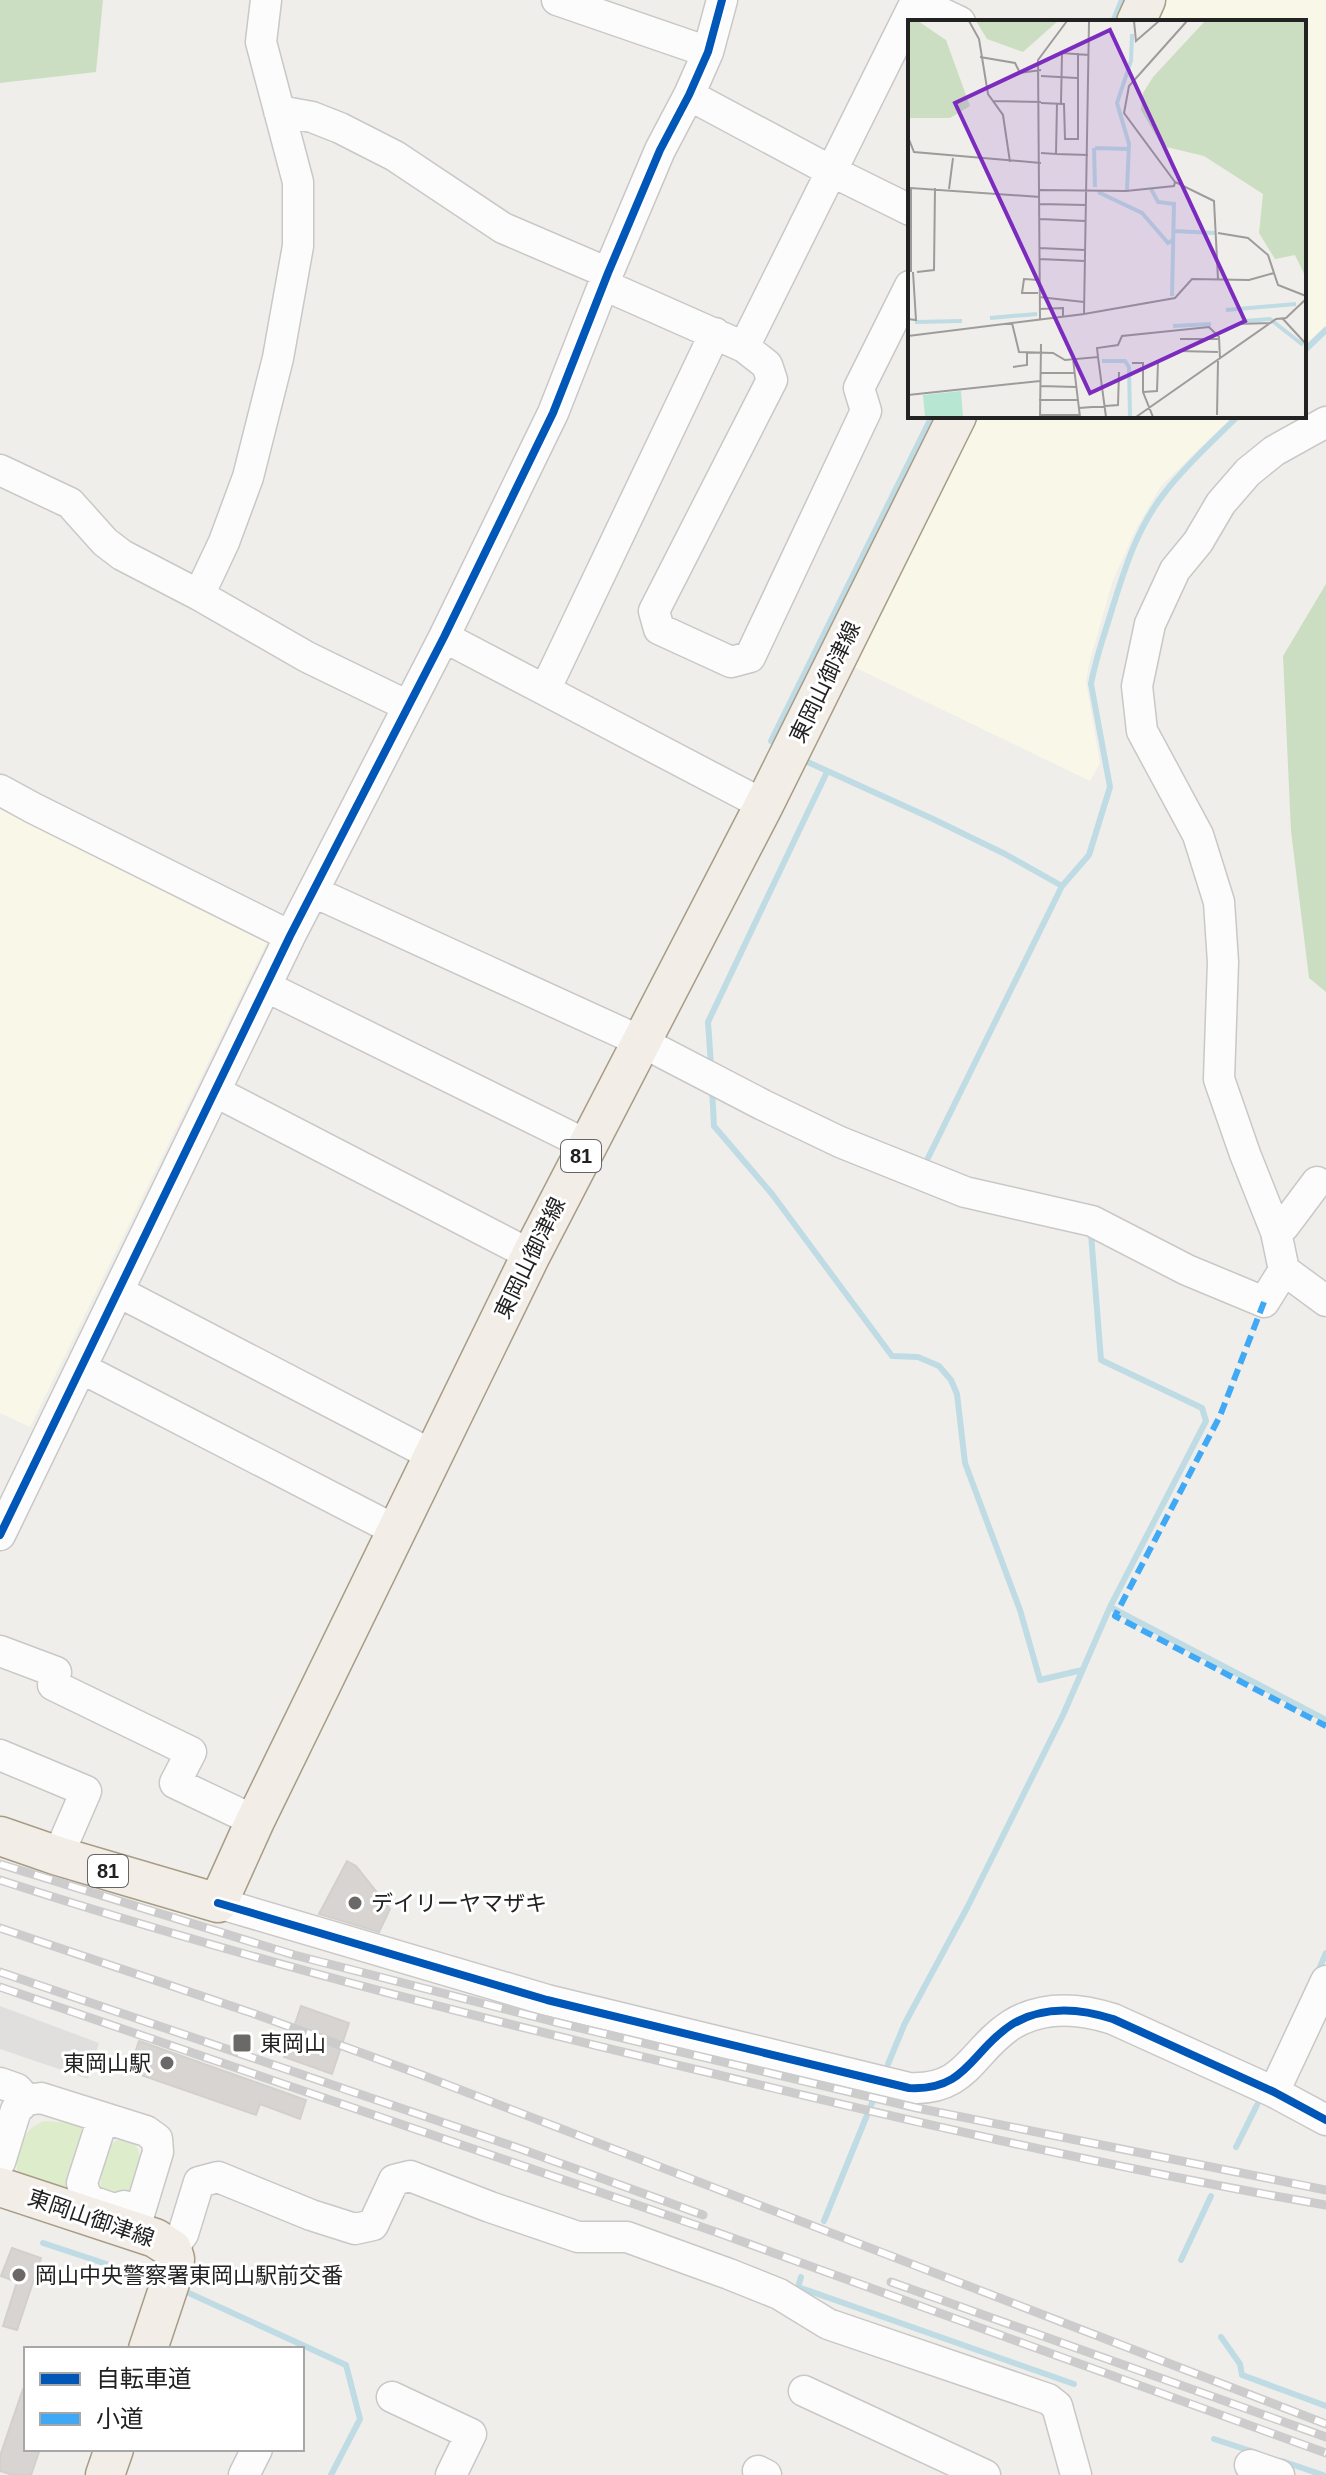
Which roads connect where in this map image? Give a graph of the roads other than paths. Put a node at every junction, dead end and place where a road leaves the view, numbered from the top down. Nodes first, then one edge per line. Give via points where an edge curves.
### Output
1 (266, 0) edge
2 (557, 0) edge
3 (722, 0) edge
4 (1146, 0) edge
5 (956, 20) edge
6 (1137, 20) edge
7 (708, 52) junction
8 (689, 95) junction
9 (279, 111) junction
10 (831, 171) junction
11 (908, 209) edge
12 (606, 279) junction
13 (908, 290) edge
14 (715, 333) junction
15 (744, 347) junction
16 (956, 418) edge
17 (1326, 422) edge
18 (0, 470) edge
19 (199, 595) junction
20 (444, 637) junction
21 (545, 690) junction
22 (408, 706) junction
23 (0, 790) edge
24 (764, 805) junction
25 (314, 892) junction
26 (290, 936) junction
27 (267, 987) junction
28 (640, 1041) junction
29 (216, 1092) junction
30 (587, 1145) junction
31 (1317, 1182) dead end
32 (1276, 1232) junction
33 (531, 1255) junction
34 (1284, 1270) junction
35 (119, 1292) junction
36 (1326, 1301) edge
37 (81, 1368) junction
38 (434, 1456) junction
39 (4, 1518) edge
40 (397, 1531) junction
41 (0, 1651) edge
42 (0, 1755) edge
43 (255, 1821) junction
44 (0, 1836) edge
45 (58, 1856) junction
46 (218, 1903) junction
47 (1326, 1981) edge
48 (8, 2086) edge
49 (1274, 2092) junction
50 (103, 2118) junction
51 (1326, 2120) edge
52 (0, 2162) edge
53 (148, 2184) junction
54 (0, 2187) edge
55 (134, 2231) junction
56 (172, 2249) junction
57 (149, 2347) edge
58 (804, 2391) dead end
59 (392, 2397) dead end
60 (113, 2451) edge
61 (256, 2451) edge
62 (1250, 2465) dead end
63 (105, 2475) edge
64 (244, 2475) edge
65 (451, 2475) edge
66 (985, 2475) edge
67 (1076, 2475) edge
68 (1279, 2475) edge

1 - 9 street via 261,42
2 - 7 street
3 - 7 street
4 - 6 main road
5 - 10 street via 916,1
7 - 8 street
8 - 10 street
8 - 12 street
9 - 12 street via 312,117 395,156 503,228
9 - 19 street via 298,182 298,246 278,358 248,477
10 - 11 street
10 - 15 street
12 - 14 street
12 - 20 street via 553,413
13 - 15 street via 859,388 866,411 750,657 731,662 659,629 654,611 772,380 767,365
14 - 15 street
14 - 21 street
16 - 24 main road, 東岡山御津線 / 81
17 - 32 street via 1274,451 1221,503 1175,570 1150,624 1137,686 1142,731 1198,835 1219,902 1219,1079
18 - 19 street via 70,503 105,542
19 - 22 street via 307,657
20 - 21 street
20 - 22 street
21 - 24 street
22 - 25 street
23 - 26 street
24 - 28 main road, 東岡山御津線 / 81
25 - 26 street
25 - 28 street
26 - 27 street
27 - 29 street
27 - 30 street
28 - 30 main road, 東岡山御津線 / 81
28 - 34 street via 776,1112 922,1176 965,1192 1092,1221 1264,1302
29 - 33 street
29 - 35 street
30 - 33 main road, 東岡山御津線 / 81
31 - 32 street
32 - 34 street
33 - 38 main road, 東岡山御津線 / 81
34 - 36 street
35 - 37 street
35 - 38 street
37 - 39 street
37 - 40 street
38 - 40 main road, 東岡山御津線 / 81
40 - 43 main road, 東岡山御津線 / 81
41 - 43 street via 56,1672 53,1685 191,1752 175,1783
42 - 45 street via 86,1791
43 - 46 main road, 東岡山御津線 / 81
44 - 45 main road, 81
45 - 46 main road, 81
46 - 49 street via 547,2000 909,2088 945,2083 1009,2026 1038,2014 1075,2010 1113,2019
47 - 49 street
48 - 50 street
48 - 52 street via 16,2110
49 - 51 street
50 - 53 street via 157,2139
50 - 53 street via 82,2183 85,2194 114,2209 130,2205
53 - 55 street
54 - 55 main road, 東岡山御津線
55 - 56 main road, 東岡山御津線
56 - 57 main road, 東岡山御津線 via 174,2271
56 - 67 street via 183,2234 199,2182 218,2177 355,2229 373,2225 394,2180 410,2176 578,2237 627,2237 779,2294 828,2324 1048,2399 1057,2406
58 - 66 street
59 - 65 street via 471,2434
60 - 63 main road
61 - 64 street
62 - 68 street

